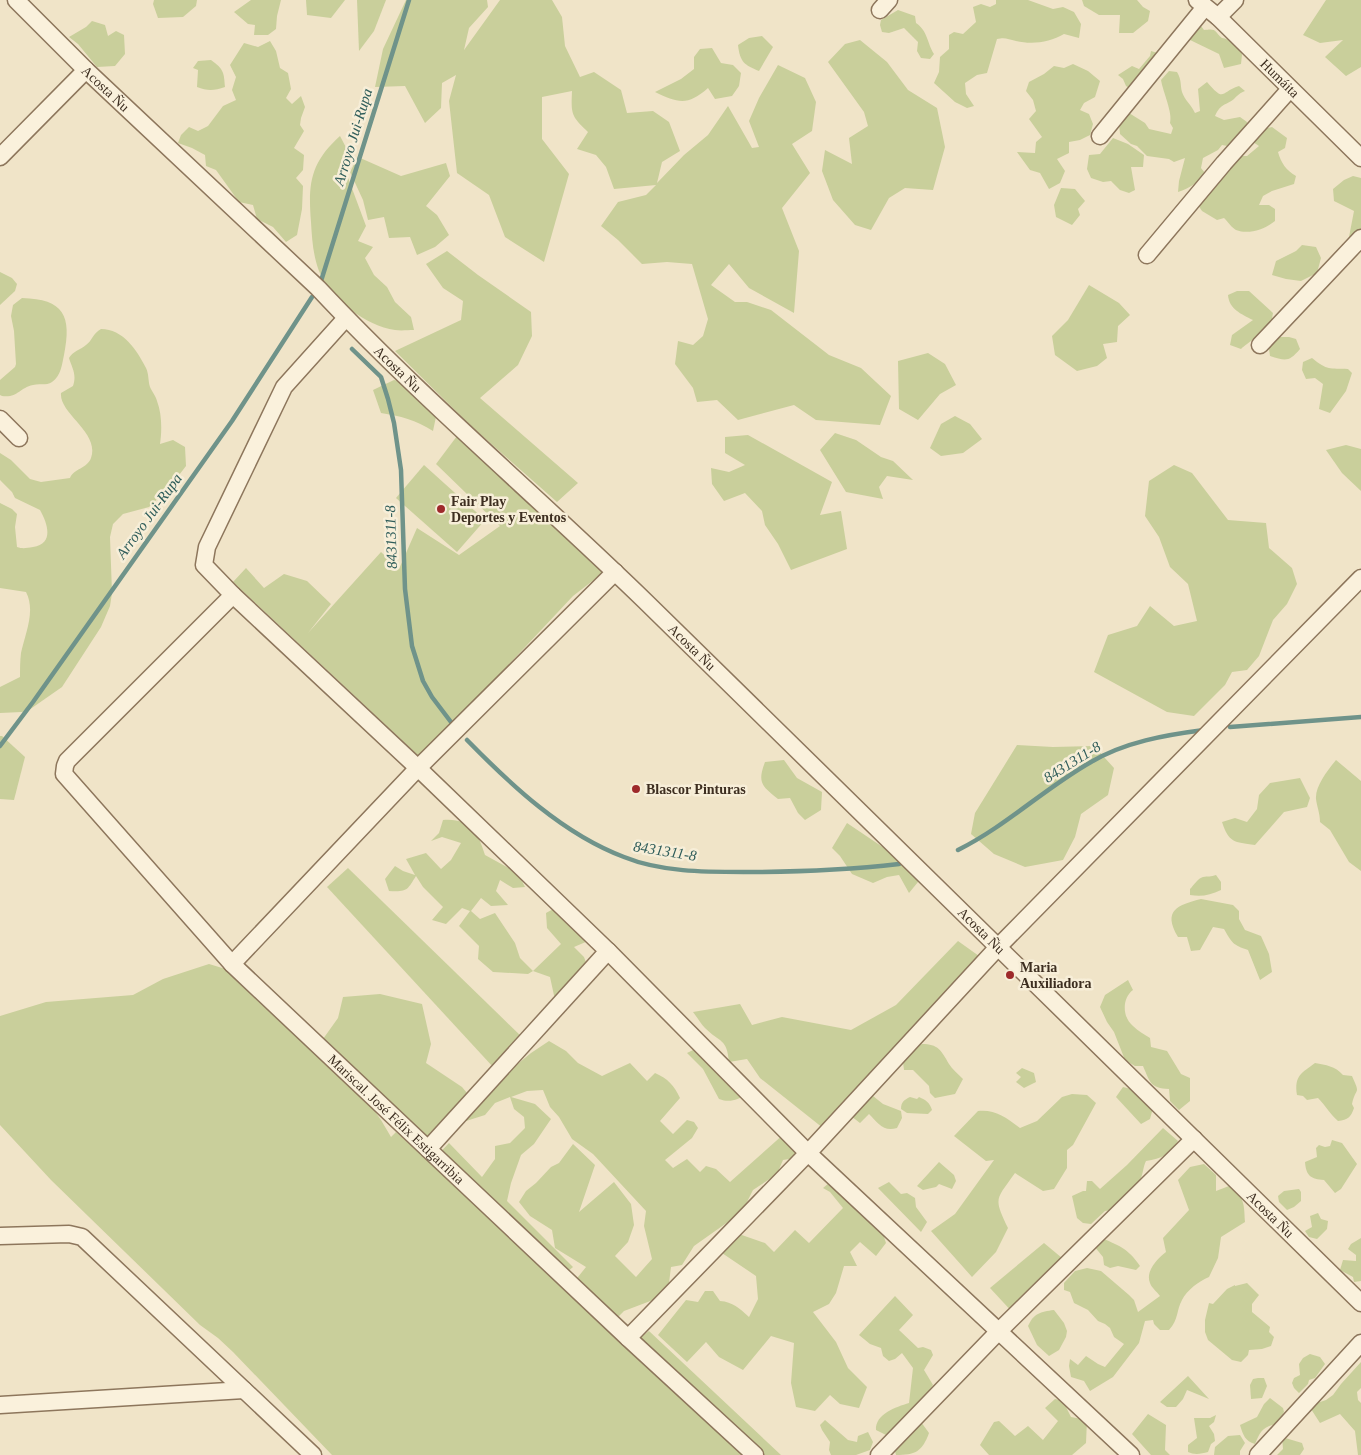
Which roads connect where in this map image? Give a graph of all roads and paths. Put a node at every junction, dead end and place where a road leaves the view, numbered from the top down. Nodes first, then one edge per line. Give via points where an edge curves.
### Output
1 (16, 0) edge
2 (1235, 0) edge
3 (1207, 8) edge
4 (86, 70) junction
5 (1290, 89) junction
6 (1100, 136) dead end
7 (0, 157) edge
8 (1361, 158) edge
9 (1361, 238) edge
10 (1147, 255) dead end
11 (346, 318) junction
12 (1260, 345) dead end
13 (0, 419) edge
14 (19, 438) dead end
15 (615, 572) junction
16 (1361, 578) edge
17 (233, 595) junction
18 (418, 768) junction
19 (999, 946) junction
20 (608, 951) junction
21 (232, 964) junction
22 (1194, 1139) junction
23 (428, 1149) junction
24 (808, 1153) junction
25 (0, 1236) edge
26 (1361, 1303) edge
27 (999, 1331) junction
28 (628, 1338) junction
29 (1361, 1343) edge
30 (244, 1390) junction
31 (0, 1405) edge
32 (313, 1455) edge
33 (755, 1455) edge
34 (879, 1455) edge
35 (1131, 1455) edge
36 (1258, 1455) edge

1 - 4 street, Acosta Ñu
2 - 3 street
3 - 5 street, Humáita
3 - 6 street
4 - 7 street
4 - 11 street, Acosta Ñu
5 - 8 street, Humáita
5 - 10 street
9 - 12 street
11 - 15 street, Acosta Ñu
11 - 17 street via 284,387 207,548 204,564
13 - 14 street
15 - 18 street
15 - 19 street, Acosta Ñu
16 - 19 street
17 - 18 street
17 - 21 street, Mariscal. José Félix Estigarribia via 67,761 64,774
18 - 20 street
18 - 21 street
19 - 22 street, Acosta Ñu
19 - 24 street
20 - 23 street
20 - 24 street
21 - 23 street, Mariscal. José Félix Estigarribia
22 - 26 street, Acosta Ñu
22 - 27 street
23 - 28 street, Mariscal. José Félix Estigarribia
24 - 27 street
24 - 28 street
25 - 30 street via 68,1234 82,1237
27 - 34 street
27 - 35 street
28 - 33 street, Mariscal. José Félix Estigarribia
29 - 36 street
30 - 31 street
30 - 32 street

